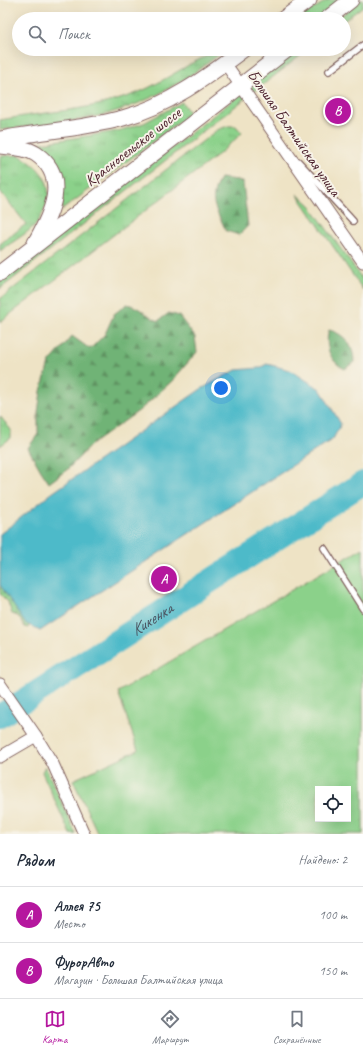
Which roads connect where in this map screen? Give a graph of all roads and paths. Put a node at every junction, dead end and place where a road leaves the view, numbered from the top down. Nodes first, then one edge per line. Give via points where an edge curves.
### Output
1 (309, 0) edge
2 (351, 0) edge
3 (293, 12) edge
4 (335, 12) edge
5 (363, 45) edge
6 (351, 54) edge
7 (234, 56) edge
8 (279, 56) edge
9 (349, 56) edge
10 (225, 63) junction
11 (329, 71) dead end
12 (241, 86) junction
13 (277, 137) junction
14 (0, 138) edge
15 (0, 146) edge
16 (353, 221) dead end
17 (32, 249) junction
18 (363, 262) edge
19 (0, 273) edge
20 (324, 548) dead end
21 (363, 609) edge
22 (2, 687) edge
23 (36, 736) junction
24 (0, 757) edge
25 (84, 834) edge

1 - 3 main road
2 - 4 main road
5 - 6 lane
7 - 10 main road, Красносельское шоссе
8 - 12 main road, Красносельское шоссе
9 - 11 lane
10 - 12 street, Большая Балтийская улица
10 - 14 main road, Красносельское шоссе via 171,98 124,118
12 - 13 street, Большая Балтийская улица
12 - 17 main road, Красносельское шоссе
13 - 16 lane
13 - 18 street, Большая Балтийская улица
15 - 17 main road via 36,153 49,166 56,182 50,216
17 - 19 main road, Красносельское шоссе
20 - 21 lane
22 - 23 street
23 - 24 street
23 - 25 street via 52,764

